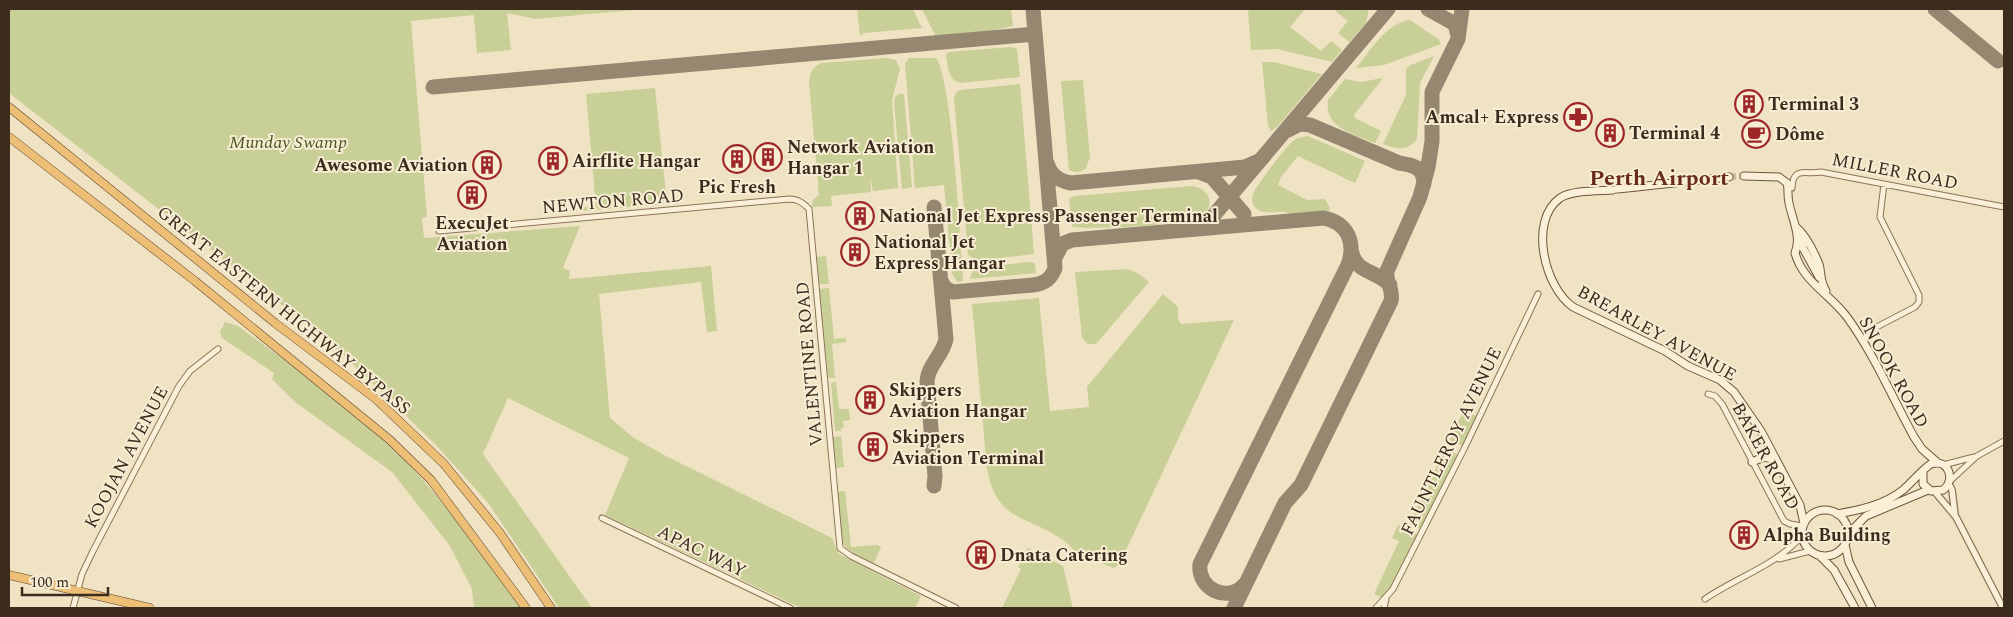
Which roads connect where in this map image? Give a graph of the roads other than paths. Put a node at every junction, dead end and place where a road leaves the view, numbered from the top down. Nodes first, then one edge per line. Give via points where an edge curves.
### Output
1 (9, 107) edge
2 (9, 137) edge
3 (1744, 176) tunnel mouth
4 (1729, 177) tunnel mouth
5 (1884, 184) junction
6 (1792, 188) dead end
7 (789, 199) joint
8 (2004, 207) edge
9 (1799, 230) junction
10 (439, 231) dead end
11 (1797, 246) junction
12 (1820, 283) junction
13 (1538, 294) dead end
14 (1831, 301) junction
15 (1866, 346) junction
16 (218, 349) dead end
17 (1708, 394) dead end
18 (2004, 442) edge
19 (1977, 456) junction
20 (1752, 462) junction
21 (1940, 464) junction
22 (1923, 472) junction
23 (1788, 481) junction
24 (1950, 483) junction
25 (1931, 491) junction
26 (1837, 514) junction
27 (1956, 517) junction
28 (602, 518) dead end
29 (1803, 525) junction
30 (1802, 536) junction
31 (1846, 542) junction
32 (1810, 551) junction
33 (1820, 556) junction
34 (1776, 560) junction
35 (9, 575) edge
36 (77, 591) junction
37 (1386, 599) junction
38 (1705, 600) dead end
39 (73, 608) edge
40 (150, 608) edge
41 (526, 608) edge
42 (551, 608) edge
43 (790, 608) edge
44 (956, 608) edge
45 (1376, 608) edge
46 (1384, 608) edge
47 (1855, 608) edge
48 (1872, 608) edge
49 (2003, 608) edge

1 - 42 highway, GREAT EASTERN HIGHWAY BYPASS via 275,323 376,399 444,464 500,533
2 - 41 highway, GREAT EASTERN HIGHWAY BYPASS via 195,281 390,440 431,480
3 - 9 main road via 1775,177 1785,181
4 - 23 main road, BREARLEY AVENUE via 1569,194 1554,204 1547,217 1543,235 1544,256 1562,297 1574,307 1726,384 1747,408
5 - 6 street, MILLER ROAD via 1821,172 1802,172 1792,179
5 - 8 street, MILLER ROAD
5 - 15 street via 1880,218 1919,296 1919,302 1916,307 1869,331 1864,339
7 - 10 street, NEWTON ROAD
7 - 44 street, VALENTINE ROAD via 798,200 809,209 840,548
9 - 11 main road
9 - 12 main road via 1803,248
11 - 12 main road
11 - 12 main road via 1795,256 1807,278
12 - 14 main road
12 - 14 main road, SNOOK ROAD via 1824,295
13 - 37 street, FAUNTLEROY AVENUE
14 - 15 main road, SNOOK ROAD
15 - 21 main road, SNOOK ROAD via 1914,437 1922,449
16 - 36 street, KOOJAN AVENUE via 190,371 179,386 93,550
17 - 20 street, BAKER ROAD via 1722,404
18 - 19 street
19 - 21 street
19 - 24 street
20 - 23 main road via 1770,458
20 - 29 street, BAKER ROAD via 1786,523
21 - 22 main road via 1928,466
21 - 24 main road via 1949,471
22 - 25 main road via 1923,484
22 - 26 main road via 1890,498 1866,508
23 - 29 main road, BREARLEY AVENUE via 1802,510
24 - 25 main road via 1943,490
24 - 27 street
25 - 27 street
25 - 31 main road via 1866,516
26 - 29 main road via 1820,511
26 - 31 main road via 1846,524
27 - 49 street
28 - 43 street, APAC WAY
29 - 30 main road
30 - 32 main road
30 - 34 street
31 - 33 main road via 1835,554
31 - 48 main road via 1849,562
32 - 33 main road
32 - 34 street
33 - 47 main road via 1834,570
34 - 38 street
35 - 36 highway
36 - 39 street, KOOJAN AVENUE
36 - 40 highway
37 - 45 street, FAUNTLEROY AVENUE
37 - 46 street, FAUNTLEROY AVENUE

